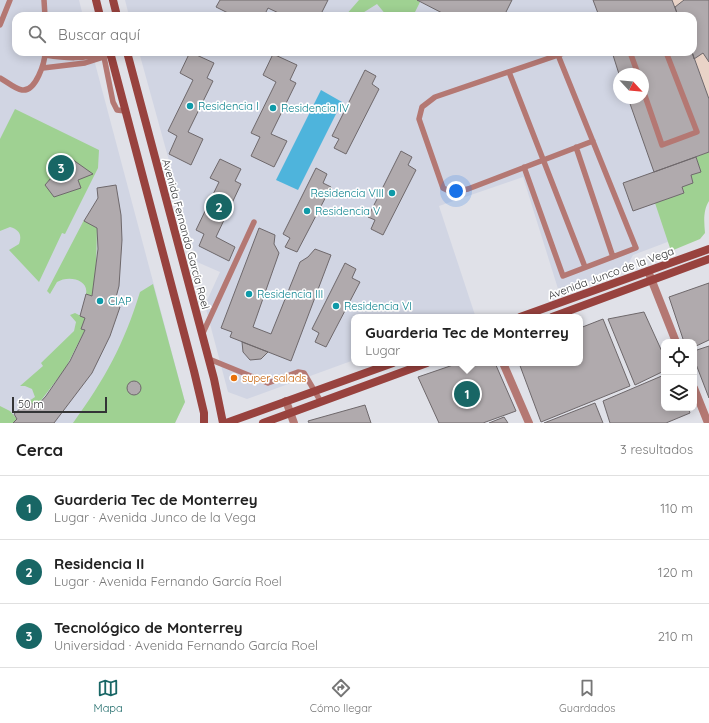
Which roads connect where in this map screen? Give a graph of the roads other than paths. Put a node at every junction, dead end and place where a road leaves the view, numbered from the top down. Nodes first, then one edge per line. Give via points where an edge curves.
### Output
1 (10, 0) edge
2 (44, 0) edge
3 (96, 0) edge
4 (113, 0) edge
5 (45, 12) edge
6 (99, 12) edge
7 (116, 12) edge
8 (0, 25) edge
9 (45, 56) edge
10 (56, 56) edge
11 (90, 56) edge
12 (101, 56) edge
13 (107, 56) edge
14 (128, 56) edge
15 (555, 56) edge
16 (558, 56) edge
17 (631, 56) edge
18 (668, 56) edge
19 (43, 68) junction
20 (636, 68) edge
21 (509, 72) junction
22 (0, 78) edge
23 (648, 104) edge
24 (593, 141) junction
25 (576, 147) junction
26 (544, 160) junction
27 (524, 168) junction
28 (254, 222) dead end
29 (709, 249) edge
30 (613, 257) junction
31 (708, 258) edge
32 (670, 263) junction
33 (661, 266) junction
34 (586, 267) junction
35 (648, 271) junction
36 (674, 272) junction
37 (665, 276) junction
38 (651, 280) junction
39 (528, 314) edge
40 (560, 314) edge
41 (202, 335) junction
42 (675, 339) edge
43 (208, 359) junction
44 (384, 366) edge
45 (418, 366) edge
46 (504, 366) edge
47 (316, 391) junction
48 (697, 396) edge
49 (286, 401) junction
50 (321, 402) junction
51 (290, 413) junction
52 (707, 422) edge
53 (204, 423) edge
54 (223, 423) edge
55 (226, 423) edge
56 (263, 423) edge
57 (294, 423) edge
58 (529, 423) edge

1 - 8 lane
2 - 5 lane
3 - 6 street
4 - 7 street
9 - 19 lane
10 - 11 lane
12 - 19 lane via 85,63
13 - 53 street via 125,112 194,371
14 - 41 street, Avenida Fernando García Roel
15 - 21 lane
16 - 24 lane
17 - 20 lane
18 - 23 lane via 697,132 662,145
19 - 22 lane via 33,84 25,90
21 - 26 lane
21 - 27 lane via 434,97 422,107 419,119 443,188 448,191 468,189
24 - 25 lane
24 - 30 lane via 636,248
25 - 26 lane
25 - 30 lane
26 - 27 lane
26 - 34 lane
27 - 34 lane via 563,276
28 - 41 lane
29 - 32 street, Avenida Junco de la Vega
30 - 34 lane
31 - 36 street, Avenida Junco de la Vega
32 - 33 street, Avenida Junco de la Vega
32 - 36 street
33 - 35 street, Avenida Junco de la Vega
33 - 37 street
35 - 38 street
35 - 39 street, Avenida Junco de la Vega
36 - 37 street, Avenida Junco de la Vega
37 - 38 street, Avenida Junco de la Vega
38 - 40 street, Avenida Junco de la Vega
38 - 42 street
41 - 43 street, Avenida Fernando García Roel
43 - 47 lane via 268,383 302,372
43 - 54 street, Avenida Fernando García Roel
44 - 47 street
45 - 50 street
46 - 58 street
47 - 49 street
47 - 50 lane
48 - 52 street
49 - 51 street
49 - 55 street
50 - 51 street
51 - 56 street
51 - 57 street

